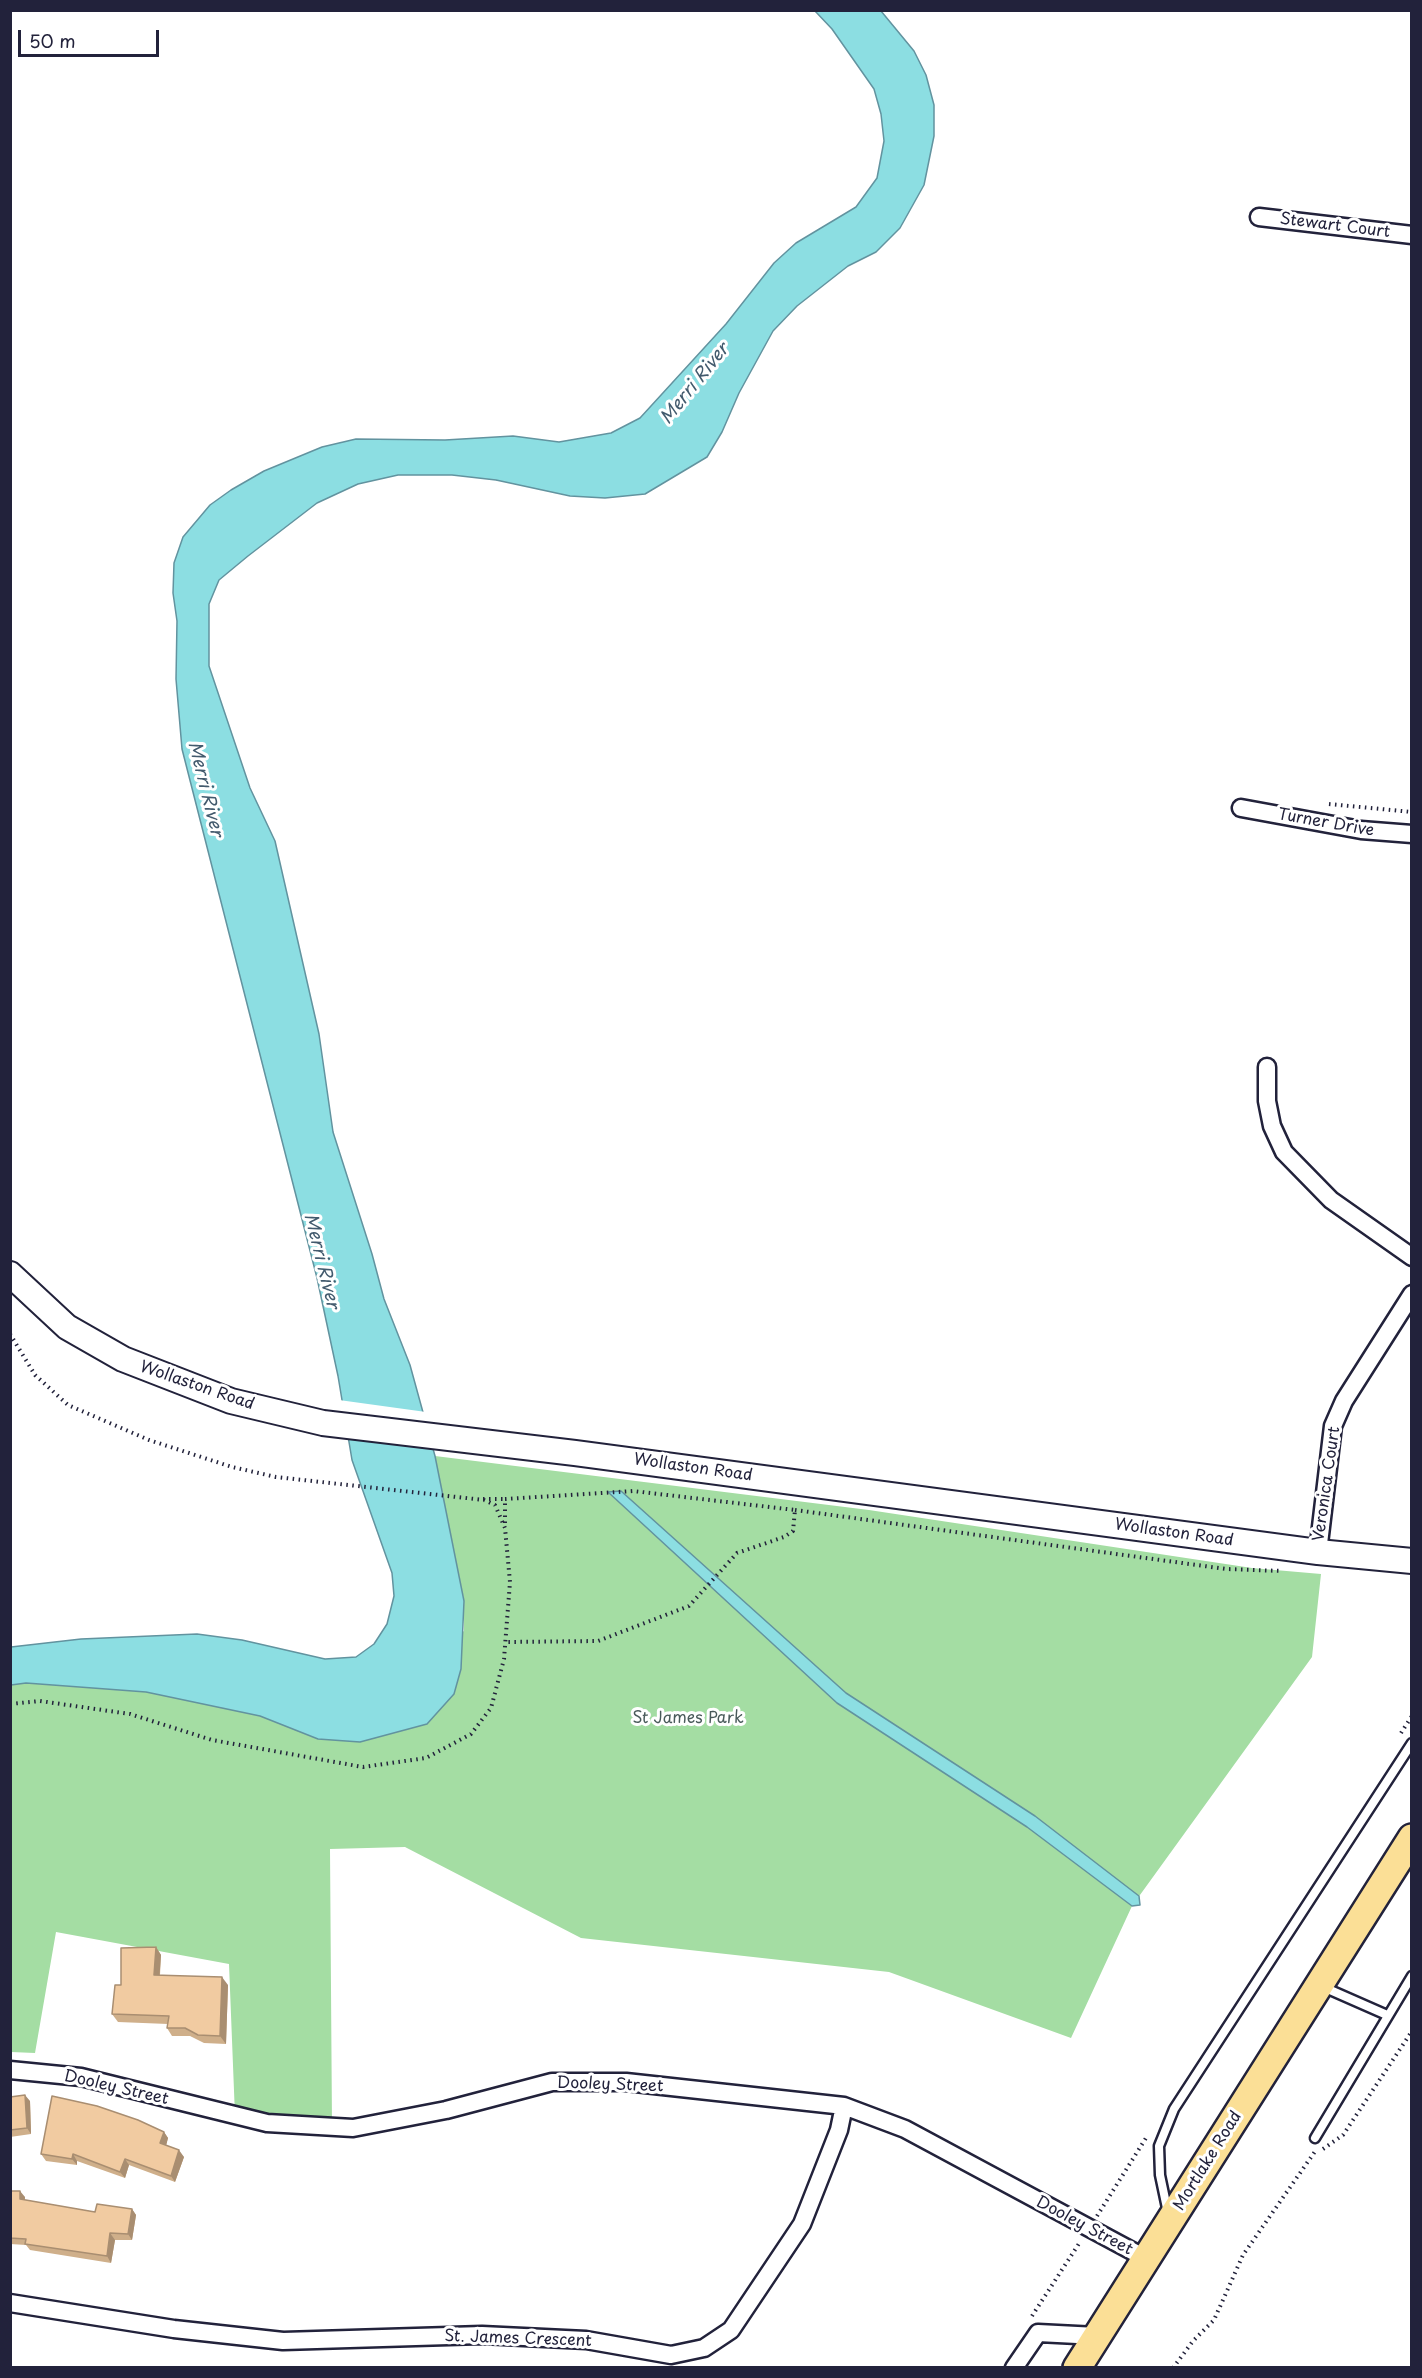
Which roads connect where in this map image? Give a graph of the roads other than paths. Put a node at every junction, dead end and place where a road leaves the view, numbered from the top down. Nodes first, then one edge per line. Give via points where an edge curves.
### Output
1 (1259, 216) dead end
2 (1412, 235) edge
3 (1241, 808) dead end
4 (1412, 834) edge
5 (1267, 1067) dead end
6 (1412, 1257) edge
7 (10, 1274) edge
8 (1412, 1294) edge
9 (1318, 1552) junction
10 (1412, 1561) edge
11 (1412, 1743) edge
12 (1412, 1838) edge
13 (1412, 1976) edge
14 (1319, 1985) junction
15 (1386, 2015) junction
16 (10, 2070) edge
17 (844, 2106) junction
18 (1315, 2138) dead end
19 (1170, 2222) junction
20 (1147, 2259) junction
21 (10, 2303) edge
22 (1097, 2336) junction
23 (1083, 2366) edge
24 (1014, 2367) edge

1 - 2 street, Stewart Court
3 - 4 street, Turner Drive via 1361,830
5 - 6 street via 1267,1101 1272,1126 1284,1152 1331,1200
7 - 9 street, Wollaston Road via 68,1327 123,1359 231,1401 323,1423
8 - 9 street, Veronica Court via 1344,1401 1333,1426
9 - 10 street, Wollaston Road
11 - 19 lane via 1174,2109 1159,2146 1160,2175
12 - 14 main road, Mortlake Road
13 - 15 lane
14 - 15 lane
14 - 19 main road, Mortlake Road
15 - 18 lane
16 - 17 street, Dooley Street via 81,2077 267,2123 353,2128 446,2110 552,2082 626,2082
17 - 20 street, Dooley Street via 905,2129
17 - 21 street, St. James Crescent via 839,2130 802,2224 731,2330 704,2348 671,2355 586,2340 482,2335 283,2341 174,2329
19 - 20 main road, Mortlake Road
20 - 22 main road, Mortlake Road
22 - 23 main road, Mortlake Road
22 - 24 street via 1038,2333

